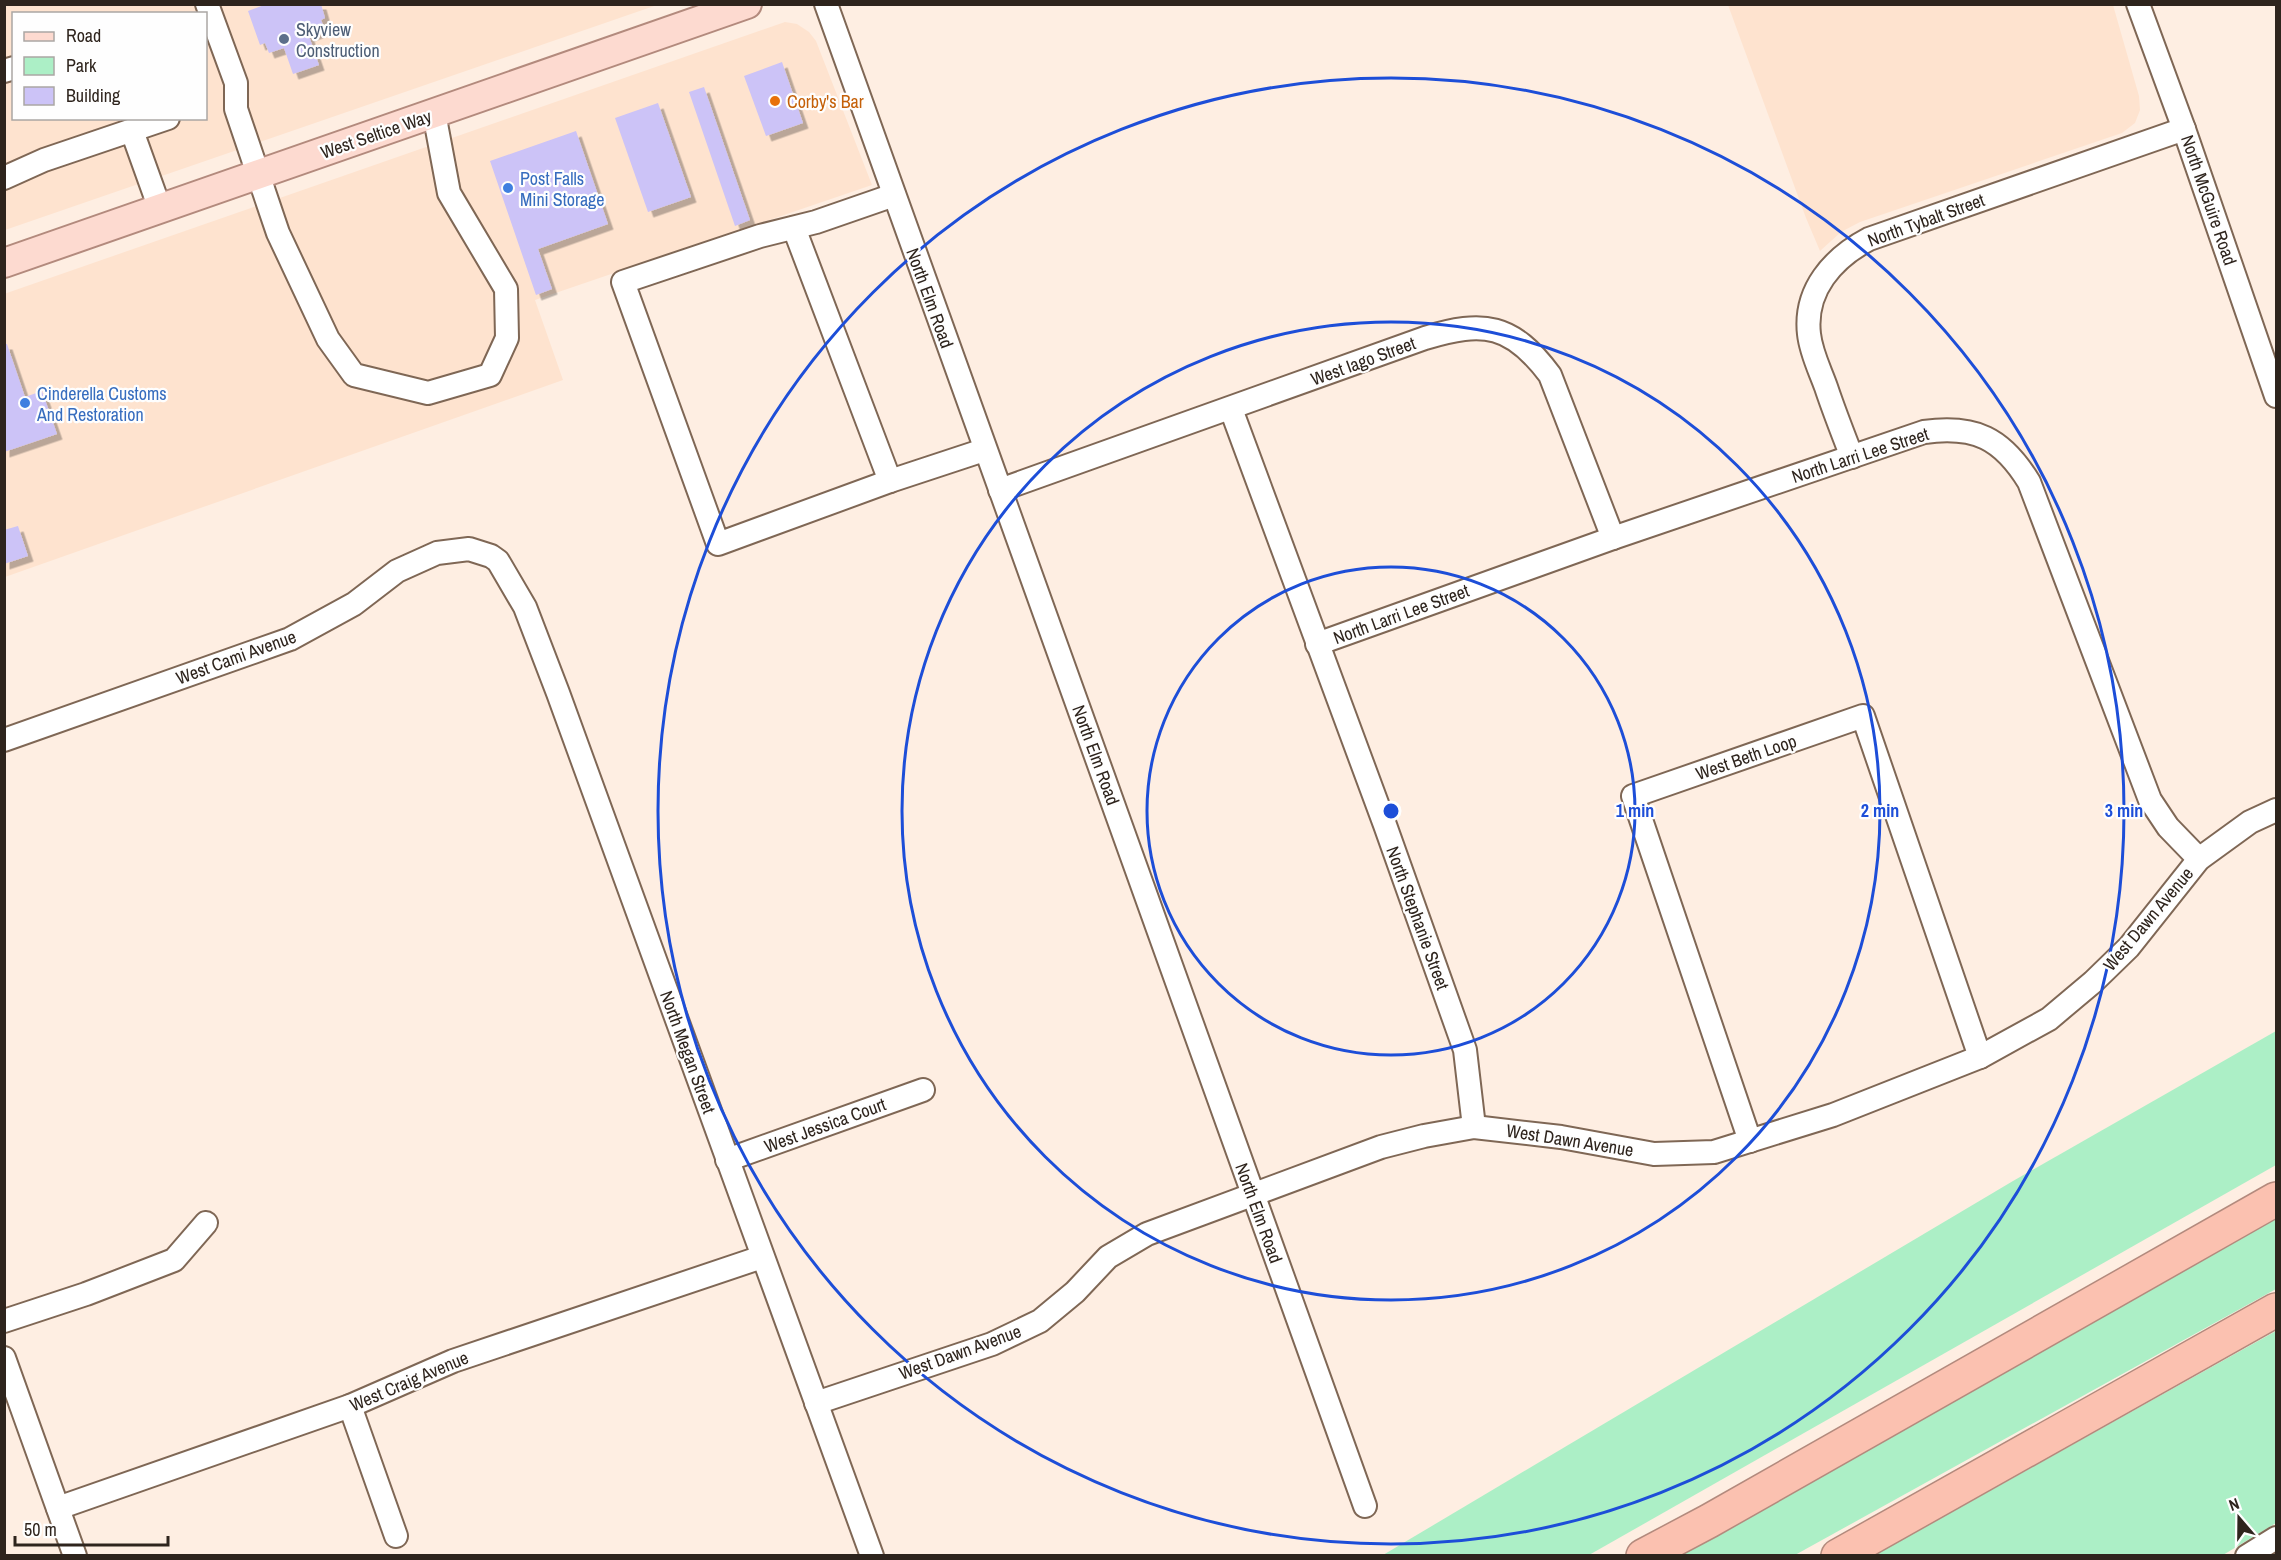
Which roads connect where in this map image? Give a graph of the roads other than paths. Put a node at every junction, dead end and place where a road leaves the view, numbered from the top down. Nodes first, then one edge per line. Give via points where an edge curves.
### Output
1 (207, 4) edge
2 (747, 4) edge
3 (826, 4) edge
4 (2138, 4) edge
5 (434, 113) junction
6 (162, 120) edge
7 (2184, 129) junction
8 (132, 131) junction
9 (258, 174) junction
10 (4, 178) edge
11 (894, 195) junction
12 (160, 209) junction
13 (794, 228) junction
14 (4, 263) edge
15 (2277, 396) edge
16 (1232, 409) junction
17 (984, 450) junction
18 (1851, 457) junction
19 (890, 481) junction
20 (1000, 490) junction
21 (1614, 538) junction
22 (491, 556) joint
23 (1317, 644) junction
24 (4, 740) edge
25 (2277, 810) edge
26 (2199, 859) junction
27 (1980, 1057) junction
28 (922, 1090) dead end
29 (1474, 1127) junction
30 (1750, 1141) junction
31 (727, 1160) junction
32 (1252, 1195) junction
33 (2277, 1199) edge
34 (206, 1223) dead end
35 (762, 1257) junction
36 (2277, 1310) edge
37 (4, 1321) edge
38 (7, 1370) edge
39 (816, 1403) junction
40 (350, 1406) junction
41 (1365, 1506) dead end
42 (58, 1508) junction
43 (396, 1536) dead end
44 (2277, 1538) edge
45 (75, 1556) edge
46 (872, 1556) edge
47 (1642, 1556) edge
48 (1838, 1556) edge
49 (2247, 1556) edge

1 - 9 street via 236,83 236,110
2 - 5 main road, West Seltice Way
3 - 11 street, North Elm Road
4 - 7 street, North McGuire Road
5 - 9 main road, West Seltice Way
5 - 9 street via 449,192 506,289 507,338 490,375 428,393 354,375 328,339 285,249
6 - 8 street
7 - 15 street, North McGuire Road
7 - 18 street, North Tybalt Street via 1869,239 1838,259 1815,292 1809,334
8 - 10 street via 44,160
8 - 12 street
9 - 12 main road, West Seltice Way
11 - 13 street
11 - 17 street, North Elm Road
12 - 14 main road, West Seltice Way
13 - 19 street
13 - 19 street via 623,282 718,544
16 - 20 street, West Iago Street
16 - 21 street, West Iago Street via 1455,329 1477,327 1500,332 1521,343 1550,375
16 - 23 street, North Stephanie Street
17 - 19 street
17 - 20 street, North Elm Road
18 - 21 street, North Larri Lee Street
18 - 26 street, North Larri Lee Street via 1924,432 1948,429 1985,437 2019,465 2037,501 2150,800 2168,827
20 - 32 street, North Elm Road
21 - 23 street, North Larri Lee Street
22 - 24 street, West Cami Avenue via 469,549 437,553 397,572 354,604 290,639
22 - 31 street, North Megan Street via 498,561 525,607
23 - 29 street, North Stephanie Street via 1465,1050
25 - 26 street, West Dawn Avenue via 2250,822
26 - 27 street, West Dawn Avenue via 2129,947 2093,982 2049,1019
27 - 30 street, West Dawn Avenue via 1833,1115
27 - 30 street, West Beth Loop via 1863,716 1633,796
28 - 31 street, West Jessica Court
29 - 30 street, West Dawn Avenue via 1551,1135 1654,1154 1714,1152
29 - 32 street, West Dawn Avenue via 1381,1147
31 - 35 street, North Megan Street
32 - 39 street, West Dawn Avenue via 1147,1234 1108,1257 1076,1292 1040,1321 992,1344
32 - 41 street, North Elm Road
33 - 47 highway
34 - 37 street via 174,1260
35 - 39 street, North Megan Street
35 - 40 street, West Craig Avenue via 453,1361
36 - 48 highway
38 - 42 street
39 - 46 street, North Megan Street
40 - 42 street, West Craig Avenue
40 - 43 street
42 - 45 street
44 - 49 street

